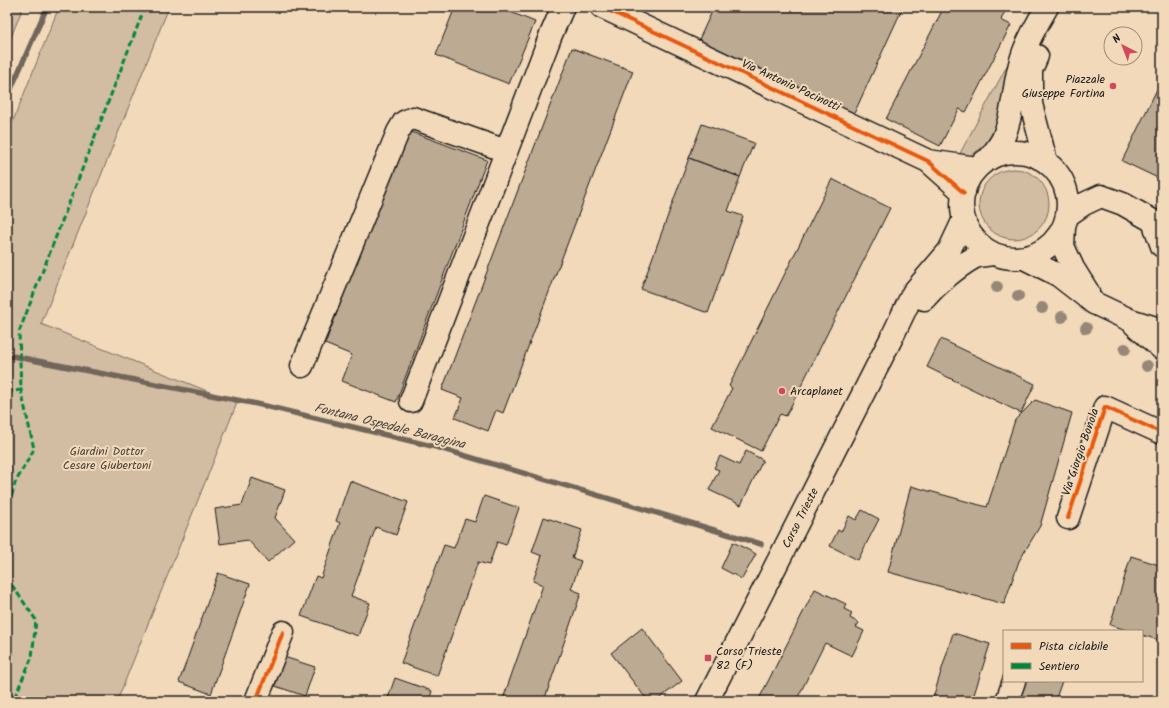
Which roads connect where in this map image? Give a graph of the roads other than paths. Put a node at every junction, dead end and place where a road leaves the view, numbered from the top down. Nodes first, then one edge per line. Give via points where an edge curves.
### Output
1 (563, 7) edge
2 (602, 7) edge
3 (1047, 7) edge
4 (1061, 7) edge
5 (506, 151) junction
6 (928, 161) junction
7 (1046, 161) junction
8 (983, 164) junction
9 (964, 193) junction
10 (964, 218) junction
11 (1066, 221) junction
12 (1162, 246) edge
13 (994, 254) junction
14 (1024, 258) junction
15 (1094, 303) junction
16 (1130, 320) junction
17 (1162, 330) edge
18 (893, 335) junction
19 (1162, 349) edge
20 (302, 366) dead end
21 (411, 401) dead end
22 (1162, 433) edge
23 (1068, 518) dead end
24 (283, 632) dead end
25 (1014, 682) edge
26 (256, 701) edge
27 (707, 701) edge
28 (1007, 701) edge

1 - 5 main road
2 - 6 main road, Via Antonio Pacinotti
3 - 8 main road via 1023,54 1004,137
4 - 7 main road via 1031,70 1031,104
5 - 20 main road via 413,118 404,122
5 - 21 main road
6 - 8 main road, Via Antonio Pacinotti
6 - 9 main road, Via Antonio Pacinotti
7 - 8 main road via 1018,152 1003,154
7 - 11 main road via 1057,172 1065,186 1069,202
8 - 9 main road via 969,180
9 - 10 main road
10 - 13 main road via 970,233 980,246
10 - 18 main road, Corso Trieste via 949,251 913,293
11 - 12 main road via 1084,204 1100,196 1123,204 1153,221
11 - 14 main road via 1054,242 1041,252
11 - 15 main road via 1063,246
13 - 14 main road
13 - 18 main road, Corso Trieste via 977,257 933,288
14 - 15 main road via 1058,275
15 - 16 main road
16 - 17 main road
16 - 19 main road
18 - 27 main road, Corso Trieste
22 - 23 main road, Via Giorgio Bonola via 1105,407
24 - 26 main road
25 - 28 main road

